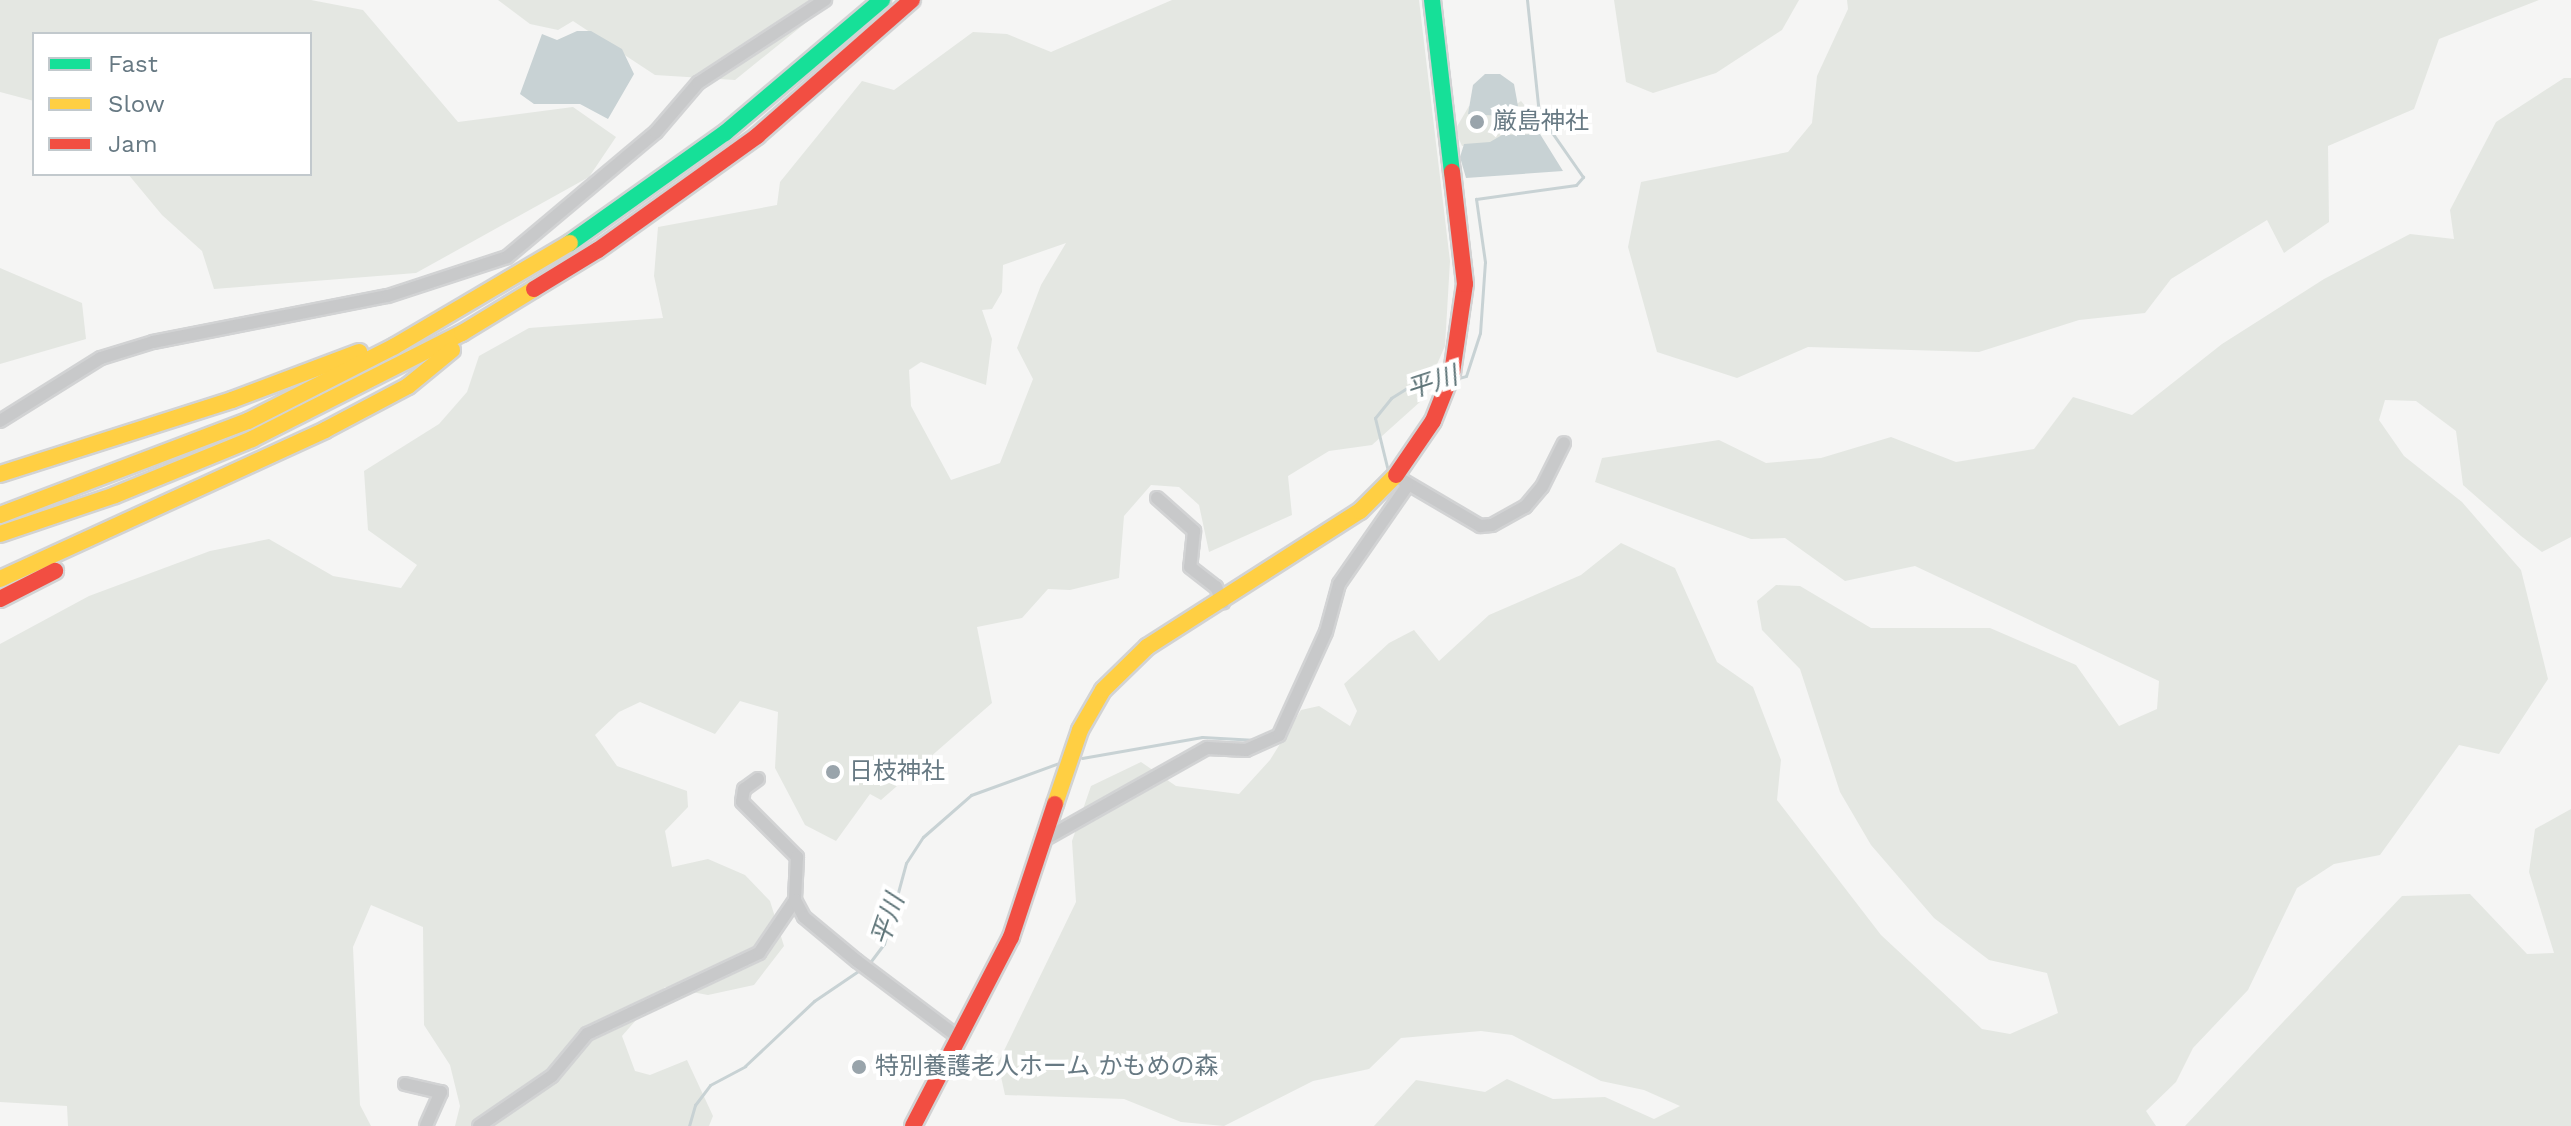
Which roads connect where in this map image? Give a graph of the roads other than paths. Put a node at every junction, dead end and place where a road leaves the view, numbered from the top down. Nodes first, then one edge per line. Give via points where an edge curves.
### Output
1 (825, 0) edge
2 (882, 0) edge
3 (912, 0) edge
4 (1432, 0) edge
5 (598, 250) junction
6 (442, 318) junction
7 (0, 421) edge
8 (325, 430) junction
9 (126, 433) junction
10 (1564, 443) dead end
11 (0, 461) edge
12 (0, 474) edge
13 (1396, 481) junction
14 (1157, 498) dead end
15 (0, 515) edge
16 (0, 534) edge
17 (0, 579) edge
18 (0, 599) edge
19 (1223, 602) junction
20 (758, 779) dead end
21 (1047, 838) junction
22 (795, 900) junction
23 (959, 1038) junction
24 (405, 1084) dead end
25 (426, 1126) edge
26 (479, 1126) edge
27 (913, 1126) edge

1 - 7 street via 698,83 656,132 507,257 388,296 153,342 101,358
2 - 6 main road via 655,185 584,235
3 - 5 main road via 769,127
4 - 13 main road via 1465,284 1450,380
5 - 8 main road via 557,284 466,339 408,386
5 - 16 main road via 462,333 314,411 115,495
6 - 9 main road via 413,325 365,350 247,395
6 - 15 main road via 248,421
8 - 17 main road
8 - 18 main road via 192,506
9 - 11 main road
9 - 12 main road
10 - 13 street via 1542,487 1525,507 1492,525 1480,526
13 - 19 main road via 1336,529
13 - 21 street via 1339,584 1326,632 1279,735 1246,750 1207,748
14 - 19 street via 1194,531 1190,567 1216,587
19 - 21 main road via 1147,647 1103,690 1080,730
20 - 22 street via 744,789 742,802 797,857
21 - 23 main road via 1011,937
22 - 23 street via 804,917
22 - 26 street via 759,953 587,1034 552,1076
23 - 27 main road
24 - 25 street via 441,1092

